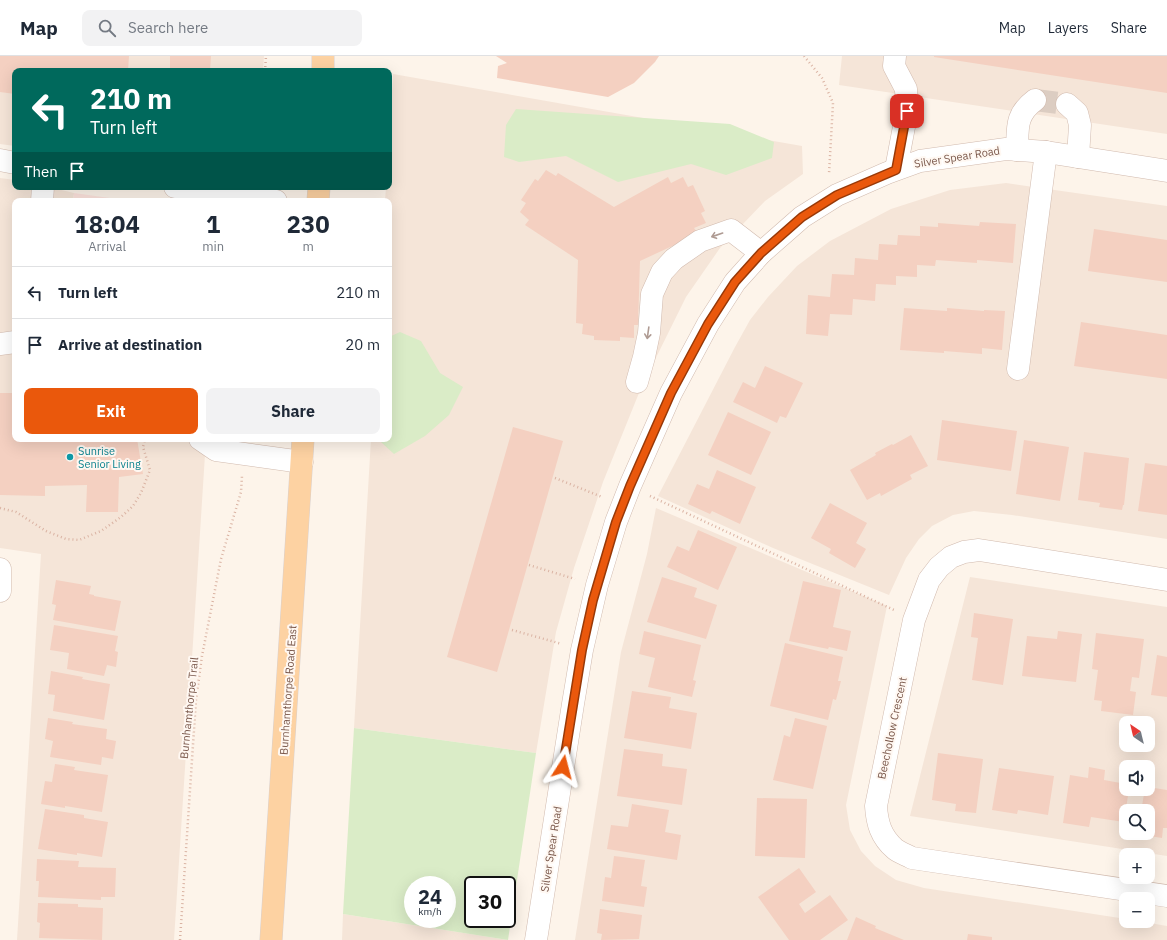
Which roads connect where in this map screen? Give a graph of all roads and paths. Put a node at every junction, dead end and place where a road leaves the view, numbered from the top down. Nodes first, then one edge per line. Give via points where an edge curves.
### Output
1 (266, 56) edge
2 (323, 56) edge
3 (804, 56) edge
4 (895, 56) edge
5 (265, 68) edge
6 (323, 68) edge
7 (1035, 100) dead end
8 (1067, 104) dead end
9 (1017, 150) junction
10 (1046, 152) junction
11 (1078, 157) junction
12 (0, 160) edge
13 (12, 162) edge
14 (896, 170) junction
15 (1167, 171) edge
16 (195, 190) edge
17 (837, 195) junction
18 (246, 198) edge
19 (761, 253) junction
20 (12, 342) edge
21 (0, 344) edge
22 (1018, 369) dead end
23 (637, 382) dead end
24 (144, 442) edge
25 (204, 442) edge
26 (304, 442) edge
27 (302, 462) junction
28 (555, 478) dead end
29 (241, 482) dead end
30 (626, 496) junction
31 (0, 508) edge
32 (529, 565) dead end
33 (0, 569) edge
34 (1167, 580) edge
35 (597, 585) junction
36 (0, 592) edge
37 (914, 620) junction
38 (512, 630) dead end
39 (582, 650) junction
40 (1167, 896) edge
41 (180, 940) edge
42 (271, 940) edge
43 (536, 940) edge

1 - 5 path
2 - 6 main road
3 - 17 path via 822,78 833,103 829,173
4 - 14 street via 894,66 906,89 907,111
7 - 9 street via 1027,106 1019,119
8 - 11 street via 1077,113 1080,125
9 - 10 street, Silver Spear Road
9 - 14 street, Silver Spear Road via 1006,149 920,161
10 - 11 street, Silver Spear Road
10 - 22 street
11 - 15 street, Silver Spear Road
12 - 13 street
14 - 17 street, Silver Spear Road
16 - 18 street
17 - 19 street, Silver Spear Road via 802,217
19 -> 23 street via 731,230 700,241 674,259 662,272 652,294 649,332
19 - 30 street, Silver Spear Road via 735,282 708,324 671,393
20 - 21 street
24 - 31 path via 143,447 150,470 140,492 133,506 101,531 79,540 66,539 46,531 16,512
25 - 27 street via 216,450
26 - 27 main road, Burnhamthorpe Road East
27 - 42 main road, Burnhamthorpe Road East
28 - 30 path
29 - 41 path, Burnhamthorpe Trail via 241,492 221,559 196,700
30 - 35 street, Silver Spear Road
30 - 37 path
32 - 35 path
33 - 36 street
34 - 37 street, Beechollow Crescent via 979,550 964,552 950,557 929,580
35 - 39 street, Silver Spear Road
37 - 40 street, Beechollow Crescent via 876,806 877,821 884,836 892,845 912,858
38 - 39 path
39 - 43 street, Silver Spear Road

